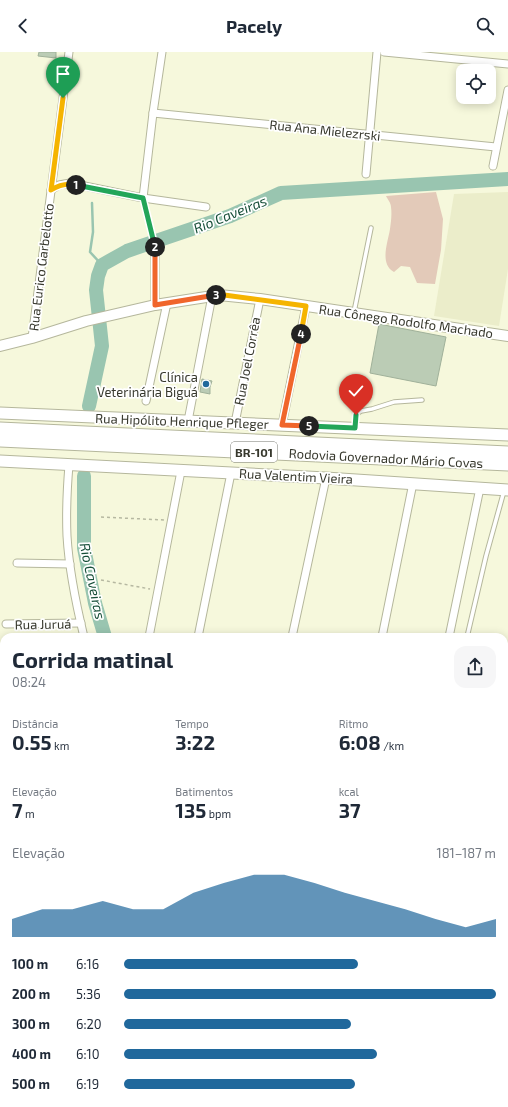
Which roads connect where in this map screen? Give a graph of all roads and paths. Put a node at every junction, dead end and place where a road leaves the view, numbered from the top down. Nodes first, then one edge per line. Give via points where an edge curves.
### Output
1 (69, 52) edge
2 (162, 52) edge
3 (377, 52) edge
4 (384, 52) edge
5 (508, 64) edge
6 (508, 90) edge
7 (153, 113) junction
8 (369, 134) junction
9 (496, 147) junction
10 (493, 166) dead end
11 (366, 174) dead end
12 (51, 190) junction
13 (143, 198) junction
14 (206, 207) dead end
15 (371, 228) dead end
16 (155, 248) joint
17 (212, 296) junction
18 (260, 299) junction
19 (168, 303) junction
20 (155, 305) junction
21 (306, 306) junction
22 (354, 313) junction
23 (508, 336) edge
24 (32, 338) junction
25 (0, 346) edge
26 (422, 400) dead end
27 (146, 401) dead end
28 (0, 413) edge
29 (188, 421) junction
30 (235, 423) junction
31 (282, 425) junction
32 (355, 428) junction
33 (0, 429) edge
34 (508, 435) edge
35 (0, 440) edge
36 (508, 453) edge
37 (0, 461) edge
38 (508, 464) edge
39 (68, 465) junction
40 (181, 471) junction
41 (231, 473) junction
42 (326, 478) junction
43 (413, 483) junction
44 (480, 488) junction
45 (506, 490) edge
46 (101, 517) dead end
47 (172, 521) junction
48 (17, 563) dead end
49 (70, 564) junction
50 (101, 580) dead end
51 (158, 590) junction
52 (81, 623) junction
53 (6, 624) dead end
54 (83, 633) edge
55 (150, 633) edge
56 (199, 633) edge
57 (293, 633) edge
58 (383, 633) edge
59 (450, 633) edge
60 (468, 633) edge

1 - 12 street, Rua Eurico Garbelotto
2 - 7 street
3 - 8 street
4 - 5 street
6 - 9 street
7 - 8 street, Rua Ana Mielezrski
7 - 13 street
8 - 9 street, Rua Ana Mielezrski
8 - 11 street
9 - 10 street
12 - 13 street via 70,183
12 - 24 street, Rua Eurico Garbelotto
13 - 14 street
13 - 16 path
15 - 22 lane
16 - 20 street
17 - 18 main road, Rua Cônego Rodolfo Machado
17 - 19 main road, Rua Cônego Rodolfo Machado
17 - 29 street
18 - 21 main road, Rua Cônego Rodolfo Machado
18 - 30 street, Rua Joel Corrêa
19 - 20 main road, Rua Cônego Rodolfo Machado
19 - 27 street
20 - 24 main road, Rua Cônego Rodolfo Machado via 86,321
21 - 22 main road, Rua Cônego Rodolfo Machado
21 - 31 street
22 - 23 main road, Rua Cônego Rodolfo Machado
24 - 25 main road, Rua Cônego Rodolfo Machado
26 - 32 lane via 394,402 358,413
28 - 29 main road, Rua Hipólito Henrique Pfleger
29 - 30 main road, Rua Hipólito Henrique Pfleger
30 - 31 main road, Rua Hipólito Henrique Pfleger
31 - 32 main road, Rua Hipólito Henrique Pfleger
32 - 34 main road, Rua Hipólito Henrique Pfleger
33 - 36 highway, Rodovia Governador Mário Covas / BR-101
35 - 38 highway, Rodovia Governador Mário Covas / BR-101
37 - 39 main road, Rua Valentim Vieira
39 - 40 main road, Rua Valentim Vieira
39 - 49 street via 67,523
40 - 41 main road, Rua Valentim Vieira
40 - 47 street
41 - 42 main road, Rua Valentim Vieira
41 - 56 street
42 - 43 main road, Rua Valentim Vieira
42 - 57 street
43 - 44 main road, Rua Valentim Vieira
43 - 58 street
44 - 45 main road, Rua Valentim Vieira
44 - 59 street
45 - 60 lane via 486,556
46 - 47 path
47 - 51 street
48 - 49 street
49 - 52 street
50 - 51 path
51 - 55 street
52 - 53 street, Rua Juruá
52 - 54 street

